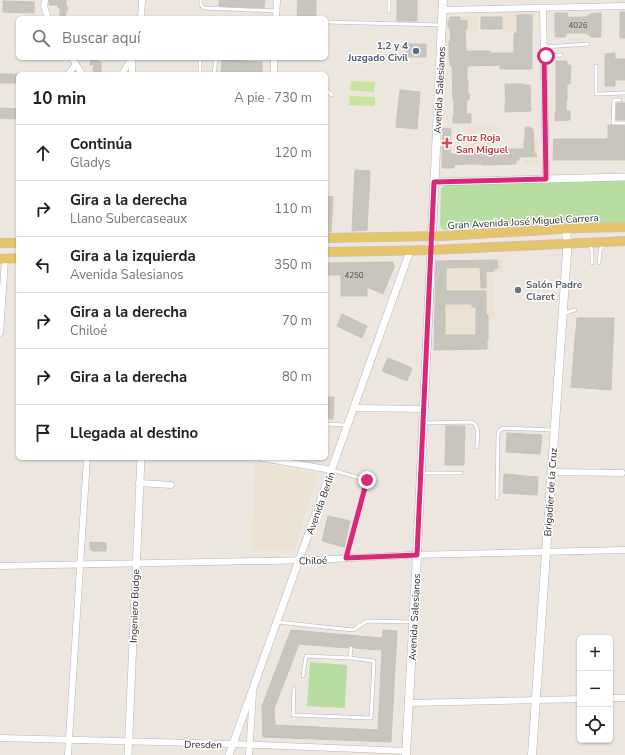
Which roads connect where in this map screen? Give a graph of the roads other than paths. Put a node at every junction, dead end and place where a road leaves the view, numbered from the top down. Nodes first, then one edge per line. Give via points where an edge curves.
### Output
1 (45, 0) edge
2 (142, 0) edge
3 (201, 0) edge
4 (277, 0) edge
5 (389, 0) edge
6 (443, 0) edge
7 (625, 6) edge
8 (544, 8) junction
9 (389, 10) dead end
10 (442, 10) junction
11 (276, 11) junction
12 (47, 16) edge
13 (141, 16) edge
14 (276, 16) edge
15 (328, 22) edge
16 (442, 25) junction
17 (588, 44) dead end
18 (544, 47) junction
19 (561, 55) dead end
20 (544, 56) junction
21 (131, 60) edge
22 (132, 60) edge
23 (200, 60) edge
24 (216, 60) edge
25 (274, 60) edge
26 (74, 61) edge
27 (596, 66) dead end
28 (69, 72) edge
29 (81, 72) edge
30 (123, 72) edge
31 (132, 72) edge
32 (200, 72) edge
33 (214, 72) edge
34 (274, 72) edge
35 (328, 92) edge
36 (625, 93) edge
37 (332, 95) dead end
38 (620, 100) dead end
39 (625, 123) edge
40 (625, 177) edge
41 (546, 179) junction
42 (434, 182) junction
43 (625, 227) edge
44 (566, 229) junction
45 (432, 236) junction
46 (328, 238) edge
47 (606, 241) junction
48 (625, 241) edge
49 (587, 242) junction
50 (16, 243) edge
51 (567, 243) junction
52 (0, 244) edge
53 (432, 250) junction
54 (410, 251) junction
55 (328, 252) edge
56 (16, 258) edge
57 (3, 259) edge
58 (592, 263) dead end
59 (599, 263) dead end
60 (575, 310) dead end
61 (563, 313) junction
62 (0, 333) edge
63 (354, 408) junction
64 (424, 409) junction
65 (423, 423) junction
66 (328, 424) edge
67 (348, 425) junction
68 (555, 430) junction
69 (477, 447) dead end
70 (87, 460) edge
71 (141, 460) edge
72 (274, 460) edge
73 (332, 470) junction
74 (552, 472) junction
75 (421, 473) junction
76 (622, 473) dead end
77 (461, 474) dead end
78 (140, 483) junction
79 (171, 485) dead end
80 (497, 498) dead end
81 (625, 550) edge
82 (546, 552) junction
83 (417, 555) junction
84 (346, 558) junction
85 (300, 560) junction
86 (136, 564) junction
87 (80, 565) junction
88 (0, 566) edge
89 (277, 622) junction
90 (414, 622) junction
91 (353, 630) junction
92 (352, 635) dead end
93 (351, 648) dead end
94 (350, 658) junction
95 (302, 676) dead end
96 (294, 688) dead end
97 (253, 689) junction
98 (613, 698) edge
99 (625, 698) edge
100 (577, 699) edge
101 (536, 700) junction
102 (409, 703) junction
103 (0, 738) edge
104 (69, 740) junction
105 (128, 742) junction
106 (233, 744) junction
107 (250, 745) junction
108 (406, 753) edge
109 (68, 755) edge
110 (128, 755) edge
111 (229, 755) edge
112 (249, 755) edge
113 (532, 755) edge

1 - 12 street
2 - 13 street
3 - 11 lane via 204,8
4 - 11 street
5 - 9 lane
6 - 10 main road, Avenida Salesianos
7 - 8 street
8 - 10 street
8 - 18 street
10 - 16 main road, Avenida Salesianos
11 - 14 street
15 - 16 lane
16 - 42 main road, Avenida Salesianos
17 - 18 lane
18 - 20 street
19 - 20 lane
20 - 41 street
21 - 30 street
22 - 31 street
23 - 32 lane
24 - 33 lane
25 - 34 street
26 - 28 street
26 - 29 street
27 - 36 lane via 596,94
35 - 37 lane
38 - 39 lane via 614,100 613,123
40 - 41 street
41 - 42 street
42 - 45 main road, Avenida Salesianos
43 - 44 main road, Gran Avenida José Miguel Carrera
44 - 45 main road, Gran Avenida José Miguel Carrera
44 - 51 main road, Brigadier de la Cruz
45 - 46 main road, Gran Avenida José Miguel Carrera
45 - 53 main road, Avenida Salesianos
47 - 48 main road
47 - 49 main road
47 - 59 lane via 600,250
49 - 51 main road
49 - 58 lane via 592,250
50 - 52 main road
51 - 53 main road
51 - 61 main road, Brigadier de la Cruz
53 - 54 main road
53 - 64 main road, Avenida Salesianos
54 - 55 main road
54 - 63 street, Avenida Berlín
56 - 57 main road
57 - 62 street
60 - 61 lane
61 - 68 main road, Brigadier de la Cruz
63 - 64 street
63 - 67 street, Avenida Berlín
64 - 65 main road, Avenida Salesianos
65 - 69 lane via 474,422 478,428
65 - 75 main road, Avenida Salesianos
66 - 67 lane
67 - 73 street, Avenida Berlín
68 - 74 main road, Brigadier de la Cruz
68 - 80 lane via 500,430
70 - 87 street
71 - 78 street, Ingeniero Budge
72 - 73 street
73 - 84 lane via 367,480
73 - 85 street, Avenida Berlín
74 - 76 street
74 - 82 main road, Brigadier de la Cruz
75 - 77 lane
75 - 83 main road, Avenida Salesianos
78 - 79 street
78 - 86 street, Ingeniero Budge
81 - 82 street, Chiloé
82 - 83 street, Chiloé
82 - 101 main road, Brigadier de la Cruz
83 - 84 street, Chiloé
83 - 90 main road, Avenida Salesianos
84 - 85 street, Chiloé
85 - 86 street, Chiloé
85 - 89 street, Avenida Berlín
86 - 87 street, Chiloé
86 - 105 street, Ingeniero Budge
87 - 88 street, Chiloé
87 - 104 street
89 - 91 lane
89 - 97 street, Avenida Berlín
90 - 91 lane via 368,621
90 - 102 main road, Avenida Salesianos
91 - 92 lane
93 - 94 lane
94 - 95 lane via 306,656
94 - 96 lane via 374,661 371,718 293,715
97 - 106 street, Avenida Berlín
97 - 107 street
98 - 99 street
100 - 101 street
101 - 102 street
101 - 113 main road, Brigadier de la Cruz
102 - 108 main road, Avenida Salesianos
103 - 104 street, Dresden
104 - 105 street, Dresden
104 - 109 street
105 - 106 street, Dresden
105 - 110 street, Ingeniero Budge
106 - 107 street, Dresden
106 - 111 street, Avenida Berlín
107 - 108 street, Dresden
107 - 112 street

